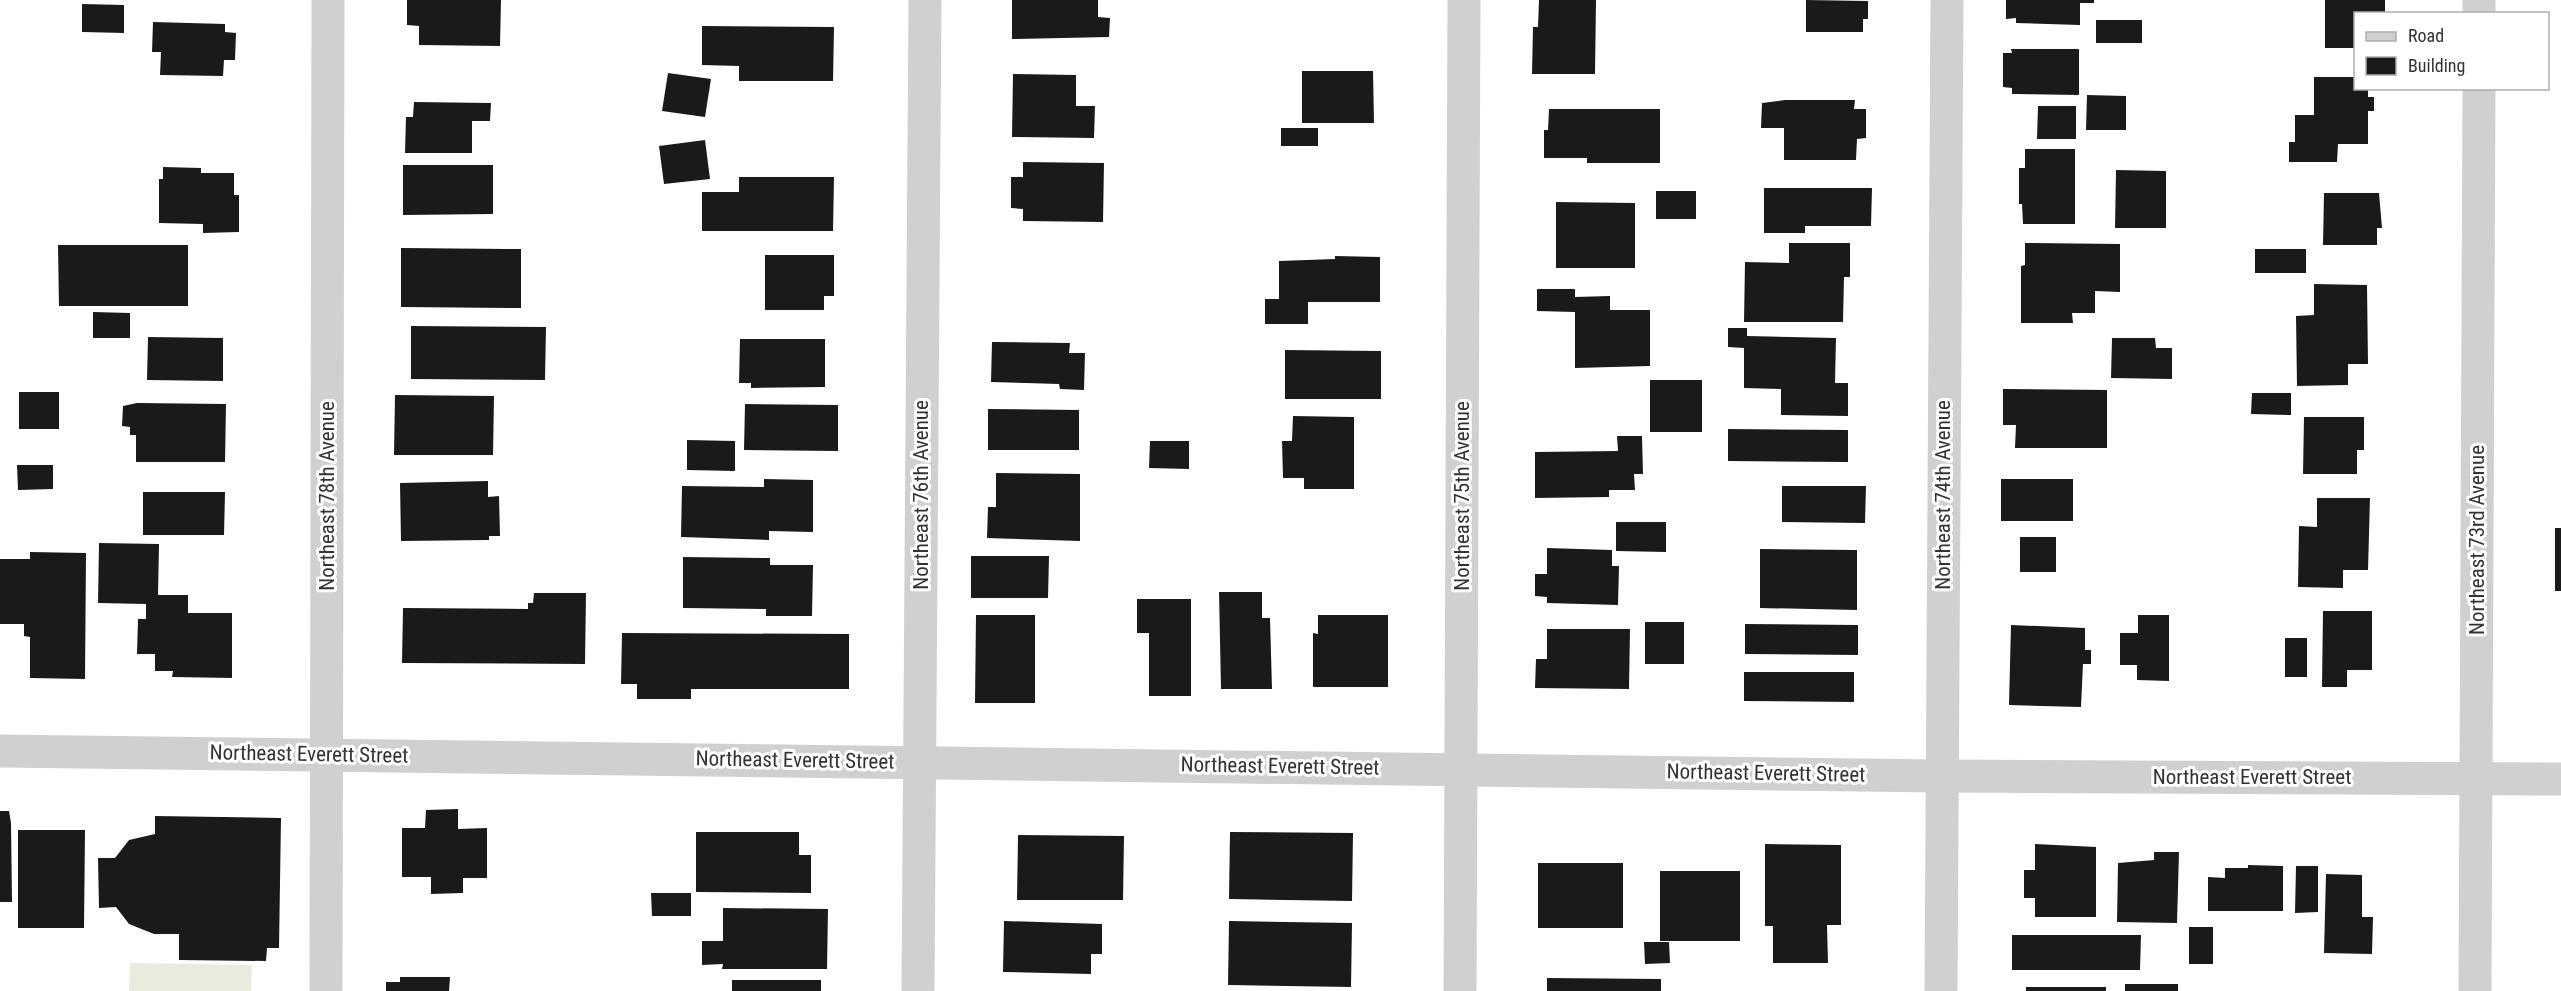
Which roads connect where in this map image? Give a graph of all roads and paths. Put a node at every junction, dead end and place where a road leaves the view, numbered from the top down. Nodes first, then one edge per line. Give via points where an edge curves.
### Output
1 (328, 0) edge
2 (925, 0) edge
3 (1464, 0) edge
4 (1947, 0) edge
5 (2479, 90) edge
6 (0, 751) edge
7 (326, 754) junction
8 (920, 762) junction
9 (1462, 769) junction
10 (1941, 776) junction
11 (2476, 778) junction
12 (2561, 779) edge
13 (326, 991) edge
14 (918, 991) edge
15 (1460, 991) edge
16 (1941, 991) edge
17 (2475, 991) edge

1 - 7 street, Northeast 78th Avenue
2 - 8 street, Northeast 76th Avenue
3 - 9 street, Northeast 75th Avenue
4 - 10 street, Northeast 74th Avenue
5 - 11 street, Northeast 73rd Avenue
6 - 7 street, Northeast Everett Street
7 - 8 street, Northeast Everett Street
7 - 13 street, Northeast 78th Avenue
8 - 9 street, Northeast Everett Street
8 - 14 street, Northeast 76th Avenue
9 - 10 street, Northeast Everett Street
9 - 15 street, Northeast 75th Avenue
10 - 11 street, Northeast Everett Street
10 - 16 street, Northeast 74th Avenue
11 - 12 street, Northeast Everett Street
11 - 17 street, Northeast 73rd Avenue

